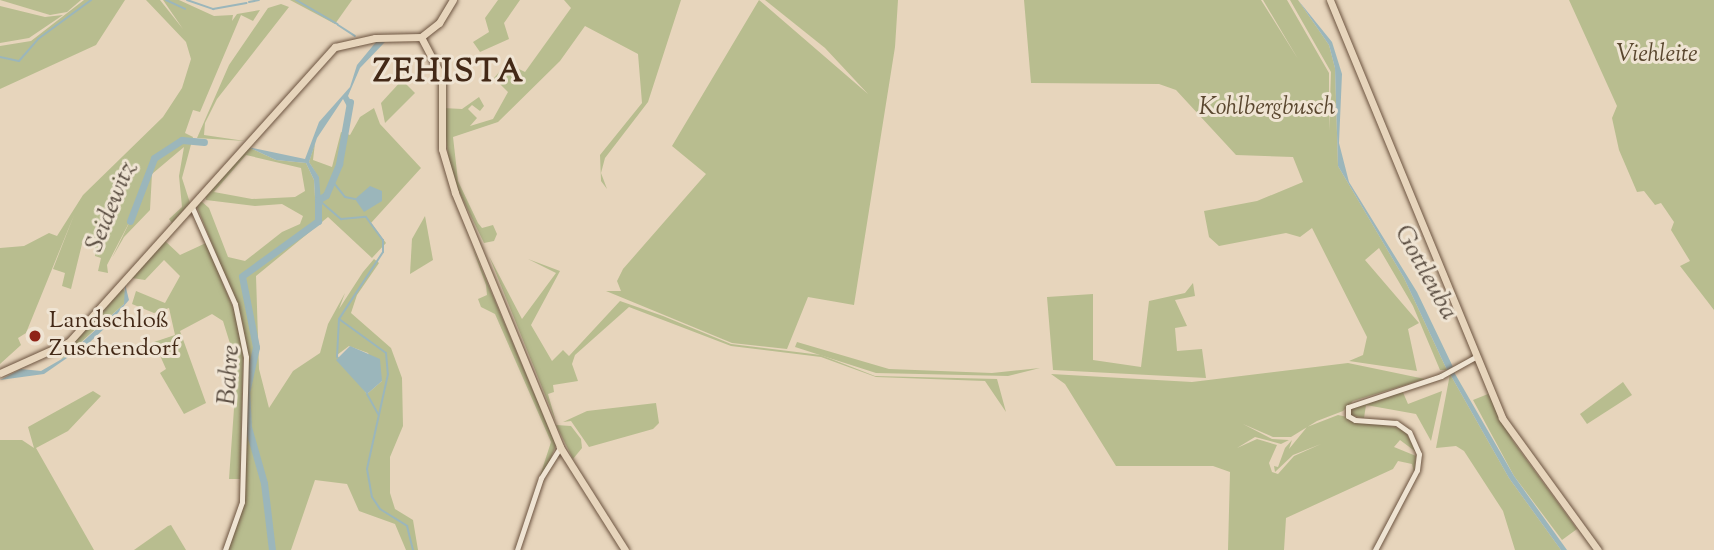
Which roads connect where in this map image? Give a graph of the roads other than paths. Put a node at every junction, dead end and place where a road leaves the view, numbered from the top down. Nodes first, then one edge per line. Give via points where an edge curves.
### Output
1 (453, 0) edge
2 (1330, 0) edge
3 (421, 37) junction
4 (192, 207) junction
5 (1475, 357) junction
6 (0, 373) edge
7 (560, 447) junction
8 (225, 550) edge
9 (517, 550) edge
10 (625, 550) edge
11 (1375, 550) edge
12 (1598, 550) edge

1 - 3 main road via 439,23
2 - 5 main road
3 - 4 main road via 393,36 335,47
3 - 7 main road via 442,77 448,174
4 - 6 main road via 62,349
4 - 8 street via 235,304 246,357 242,502
5 - 11 street via 1444,374 1355,402 1348,416 1396,423 1409,432 1419,454 1417,470
5 - 12 main road via 1515,440
7 - 9 street via 541,478
7 - 10 main road

